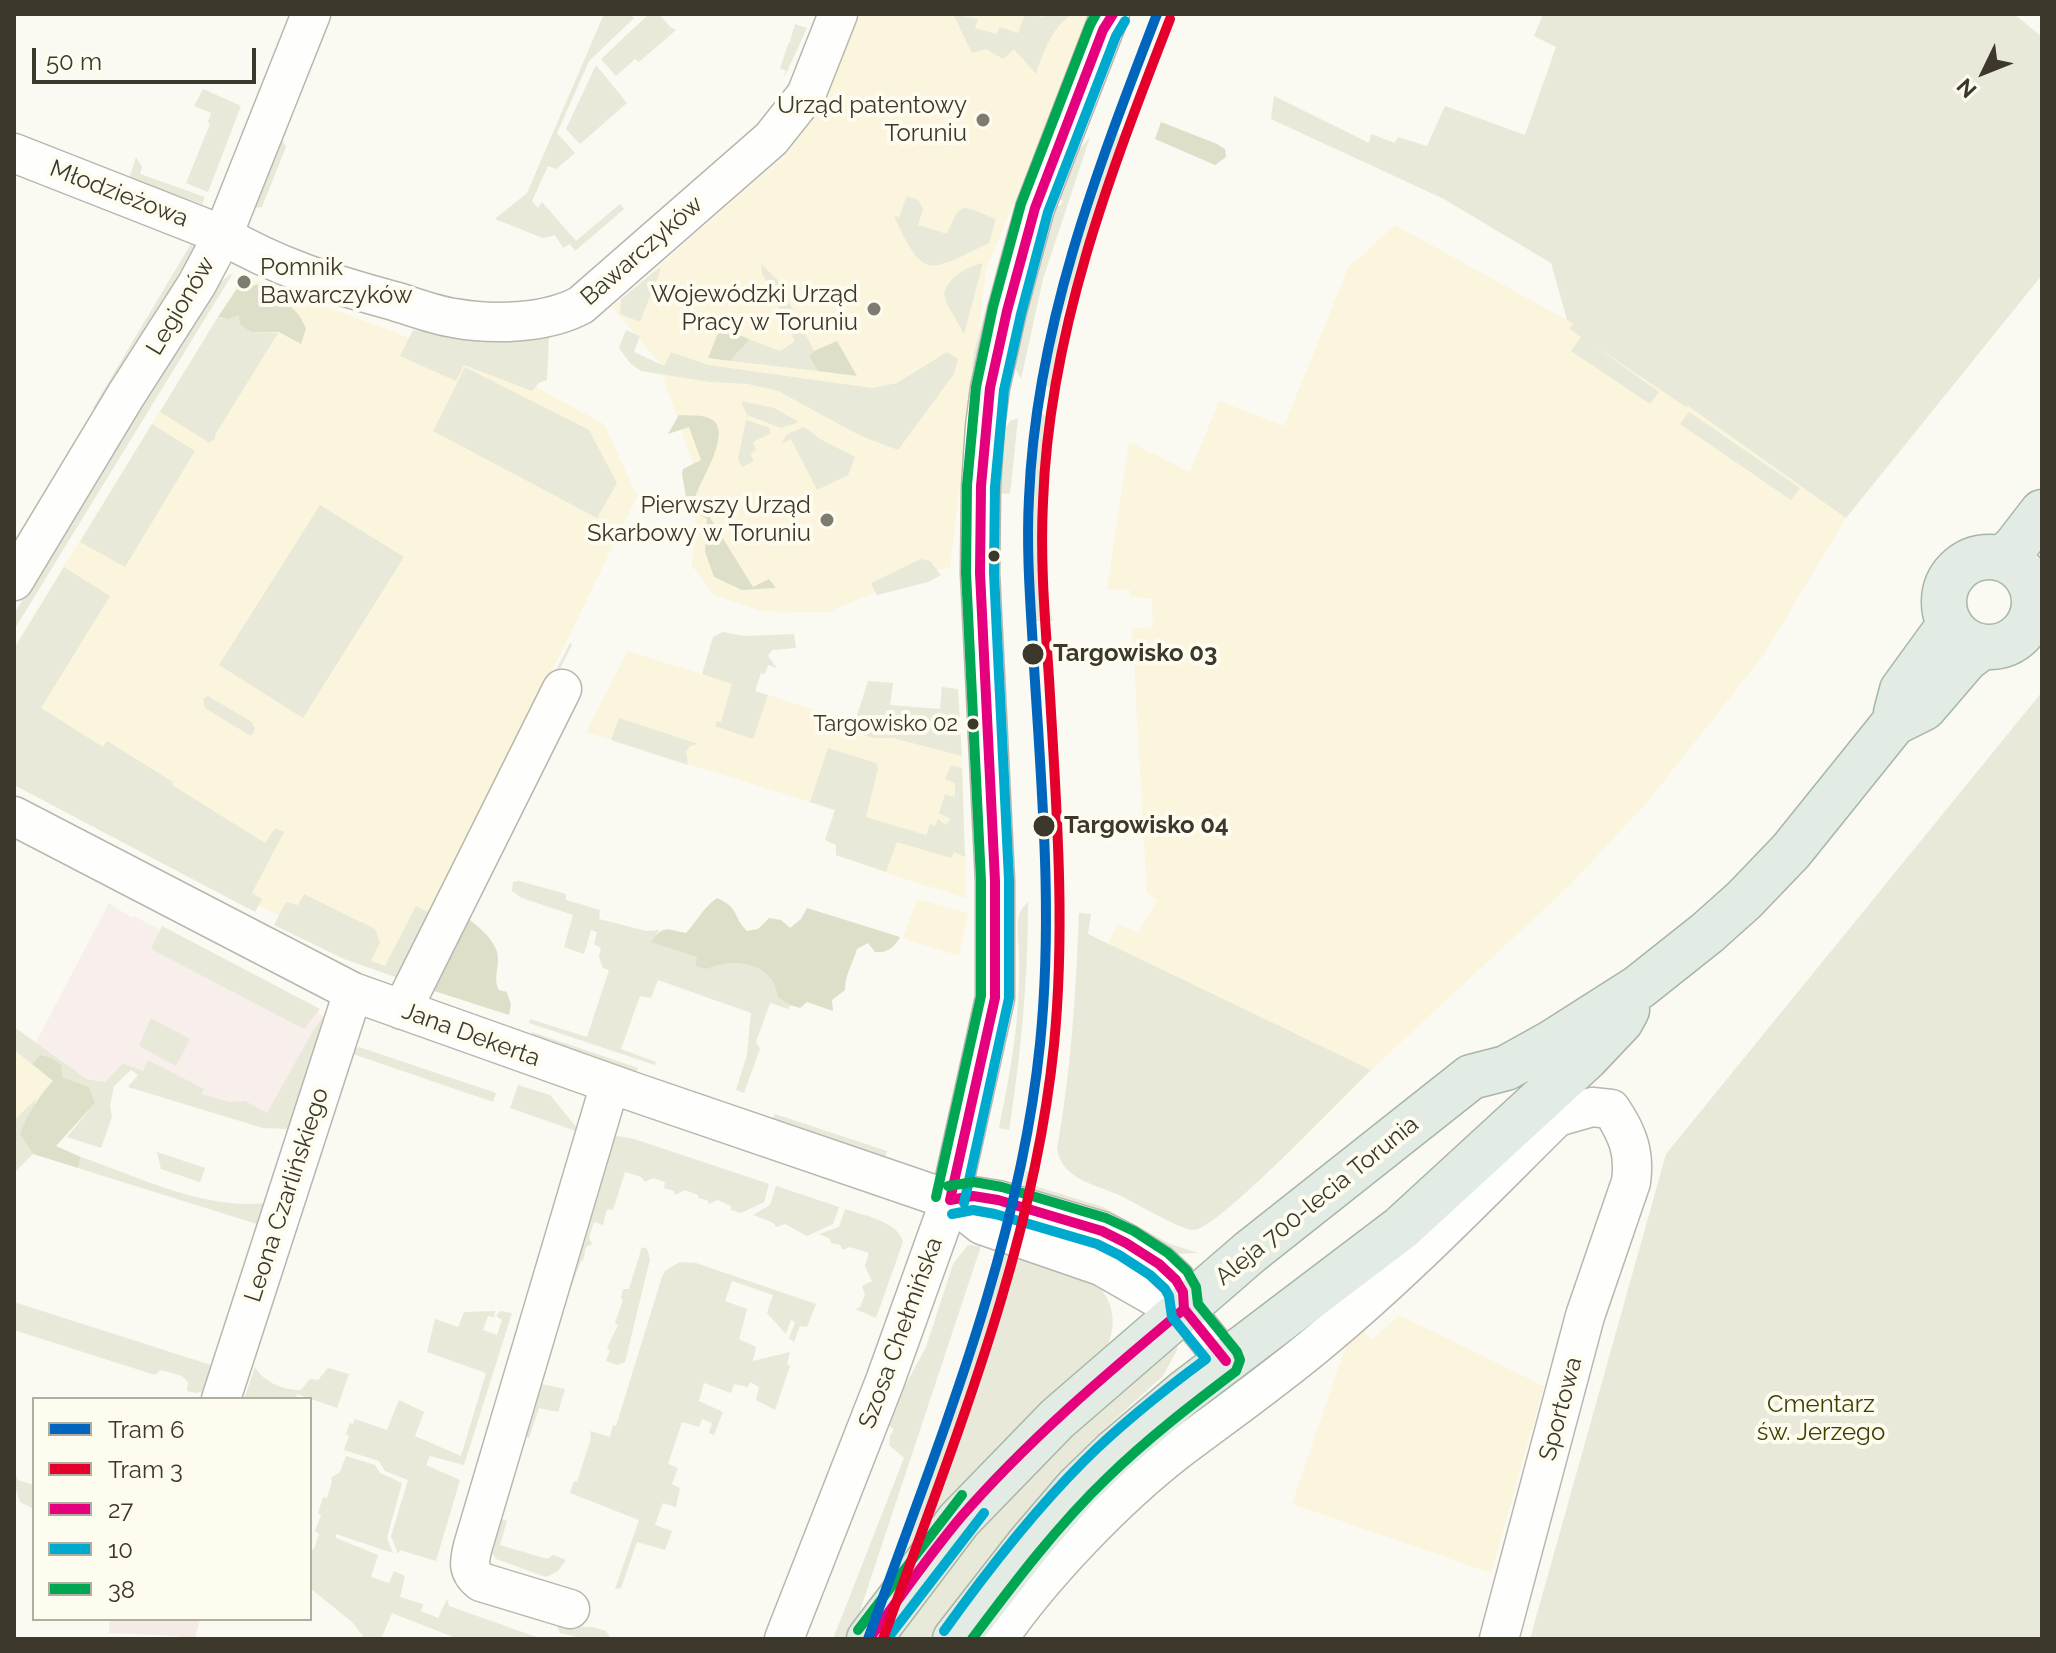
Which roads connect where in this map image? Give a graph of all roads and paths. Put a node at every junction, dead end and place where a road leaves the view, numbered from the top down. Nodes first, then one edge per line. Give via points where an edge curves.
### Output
1 (311, 14) edge
2 (838, 14) edge
3 (1108, 19) edge
4 (14, 153) edge
5 (223, 235) junction
6 (2042, 512) edge
7 (2025, 570) edge
8 (14, 581) edge
9 (1966, 635) junction
10 (562, 689) dead end
11 (14, 816) edge
12 (1639, 987) junction
13 (353, 992) junction
14 (402, 1010) junction
15 (610, 1084) junction
16 (950, 1200) junction
17 (1184, 1309) junction
18 (1226, 1361) junction
19 (222, 1397) edge
20 (570, 1609) dead end
21 (784, 1639) edge
22 (869, 1639) edge
23 (955, 1639) edge
24 (998, 1639) edge
25 (1499, 1639) edge

1 - 5 street, Legionów
2 - 5 street, Bawarczyków via 806,95 771,139 581,305 560,314 515,321 438,314 337,286 254,254
3 - 16 street, Szosa Chełmińska via 1035,208 990,388 980,573 995,881 995,998
4 - 5 street, Młodzieżowa
5 - 8 street, Legionów
6 - 7 main road via 2015,547
7 - 9 main road via 2033,612 2020,635 1996,647
7 - 9 main road via 1978,558 1957,570 1944,604
9 - 12 main road, Aleja 700-lecia Torunia via 1966,659 1924,708 1894,723 1791,851 1744,900
10 - 14 street
11 - 13 street, Jana Dekerta
12 - 17 main road, Aleja 700-lecia Torunia via 1527,1057 1471,1077
12 - 18 main road, Aleja 700-lecia Torunia via 1607,1037 1440,1193
13 - 14 street, Jana Dekerta
13 - 19 street, Leona Czarlińskiego
14 - 15 street, Jana Dekerta
15 - 16 street, Jana Dekerta
15 - 20 street via 469,1567 481,1582
16 - 17 street, Jana Dekerta via 998,1200 1102,1231 1176,1280
16 - 21 street, Szosa Chełmińska
17 - 18 street, Jana Dekerta
17 - 22 main road, Aleja 700-lecia Torunia via 993,1481
18 - 23 main road, Aleja 700-lecia Torunia via 1148,1422 1077,1488
24 - 25 street, Sportowa via 1044,1581 1126,1497 1388,1282 1557,1117 1592,1107 1611,1109 1626,1132 1634,1159 1631,1182 1585,1316

